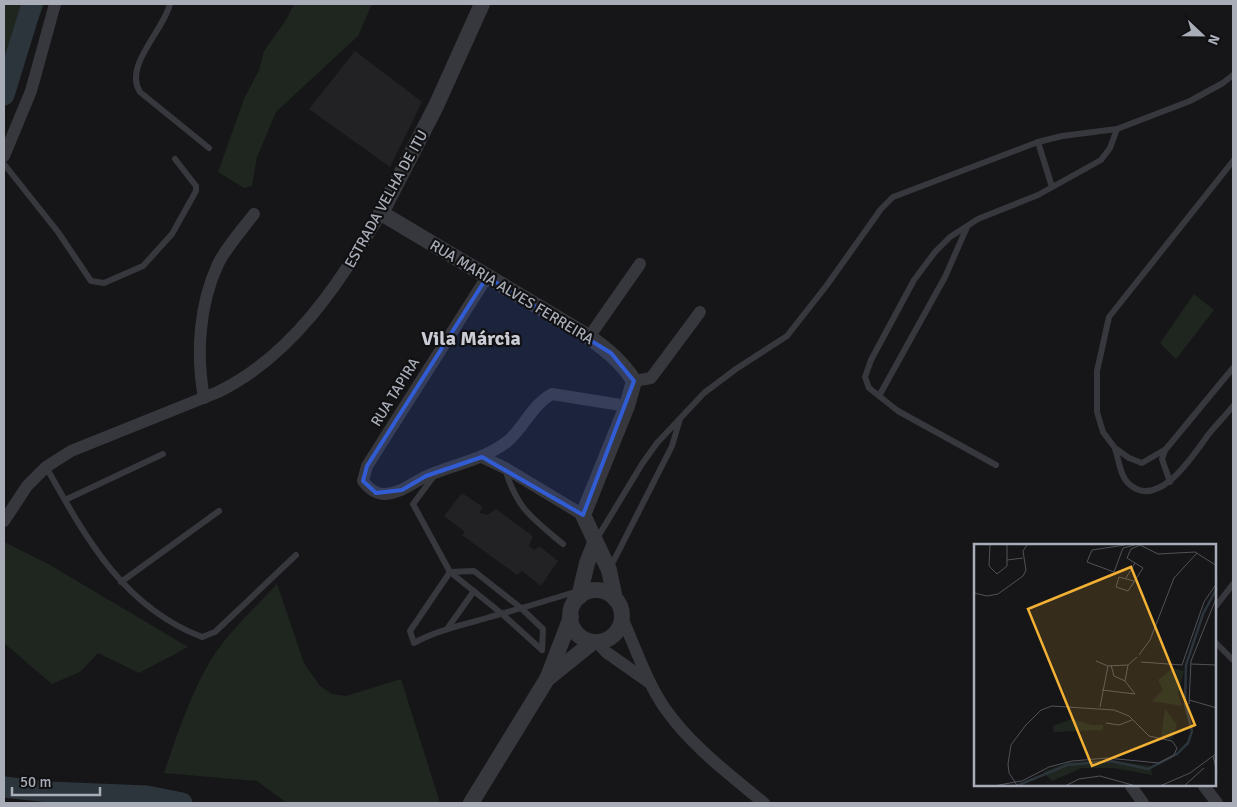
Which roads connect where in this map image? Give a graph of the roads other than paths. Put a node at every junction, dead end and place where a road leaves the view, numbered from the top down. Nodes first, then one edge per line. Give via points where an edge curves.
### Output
1 (55, 4) edge
2 (170, 4) edge
3 (482, 4) edge
4 (1233, 75) edge
5 (1117, 129) junction
6 (1038, 142) junction
7 (209, 148) dead end
8 (4, 156) edge
9 (174, 159) dead end
10 (1233, 161) edge
11 (4, 164) edge
12 (1052, 187) junction
13 (381, 213) junction
14 (254, 214) dead end
15 (968, 226) junction
16 (640, 264) dead end
17 (487, 277) junction
18 (700, 312) dead end
19 (589, 337) junction
20 (1233, 368) edge
21 (634, 381) junction
22 (879, 396) junction
23 (204, 398) junction
24 (627, 406) junction
25 (1233, 406) edge
26 (680, 418) junction
27 (1115, 448) junction
28 (1166, 449) junction
29 (163, 454) dead end
30 (482, 457) junction
31 (996, 465) dead end
32 (46, 467) junction
33 (505, 468) junction
34 (436, 473) junction
35 (1170, 482) junction
36 (65, 500) junction
37 (219, 511) dead end
38 (583, 515) junction
39 (4, 521) edge
40 (594, 543) junction
41 (563, 544) dead end
42 (296, 555) dead end
43 (609, 570) junction
44 (450, 572) junction
45 (121, 582) junction
46 (1233, 584) edge
47 (474, 591) junction
48 (580, 594) junction
49 (615, 599) junction
50 (1217, 605) edge
51 (521, 608) junction
52 (502, 614) junction
53 (571, 617) junction
54 (623, 620) junction
55 (447, 630) junction
56 (595, 642) junction
57 (1217, 644) edge
58 (1233, 660) edge
59 (547, 679) junction
60 (650, 683) junction
61 (1133, 787) edge
62 (1205, 787) edge
63 (471, 803) edge
64 (764, 803) edge
65 (1143, 803) edge
66 (1217, 803) edge

1 - 8 street via 31,91
2 - 7 lane via 160,28 146,46 135,84 140,92
3 - 13 street, ESTRADA VELHA DE ITU via 436,106
4 - 5 lane via 1190,101
5 - 6 lane
5 - 12 lane via 1101,160
6 - 12 lane
6 - 26 lane via 893,197 787,336 704,393
9 - 11 lane via 196,186 196,191 172,234 143,266 96,284 91,282 58,232
10 - 27 lane via 1109,317 1095,396 1103,432
12 - 15 lane
13 - 17 street, RUA MARIA ALVES FERREIRA
13 - 23 street, ESTRADA VELHA DE ITU via 345,273 298,330 252,372
14 - 23 street via 219,264 206,296 199,371
15 - 22 lane via 945,277
15 - 22 lane via 934,252 914,280 870,360 865,377 869,388
16 - 19 street
17 - 19 street, RUA MARIA ALVES FERREIRA
17 - 34 street, RUA TAPIRA via 363,474 363,481 369,488 384,494 402,490
18 - 21 street via 651,378
19 - 21 street, RUA MARIA ALVES FERREIRA via 611,353
20 - 28 lane
21 - 24 street
22 - 31 lane via 898,411
23 - 32 street, ESTRADA VELHA DE ITU via 71,451
24 - 30 street via 552,394 538,405 508,440
24 - 38 street
25 - 35 lane
26 - 40 lane via 642,464
26 - 43 lane via 672,446
27 - 28 lane via 1142,463
27 - 35 lane via 1122,473 1129,484 1149,491
28 - 35 lane via 1162,459
29 - 36 lane
30 - 33 street
30 - 34 street
32 - 36 lane
32 - 39 street, ESTRADA VELHA DE ITU via 27,486
33 - 38 street
33 - 41 lane via 512,492 523,510
34 - 44 lane via 413,504
36 - 45 lane
37 - 45 lane
38 - 40 street
40 - 43 street
40 - 48 street
42 - 45 lane via 215,632 202,637 177,627 146,606
43 - 49 street
44 - 47 lane
44 - 51 lane via 474,571
44 - 55 lane via 410,631 414,643 430,634
46 - 50 lane
47 - 52 lane
47 - 55 lane
48 - 49 street via 601,591
48 - 51 lane
48 - 53 street via 571,610
49 - 54 street
51 - 52 lane
51 - 52 lane via 543,629 542,650
52 - 55 lane
53 - 56 street via 580,636
53 - 59 street
54 - 56 street via 612,636
54 - 60 street
56 - 59 street
56 - 60 street
57 - 58 lane
59 - 63 street
60 - 64 street via 664,707 689,737
61 - 65 street
62 - 66 street

